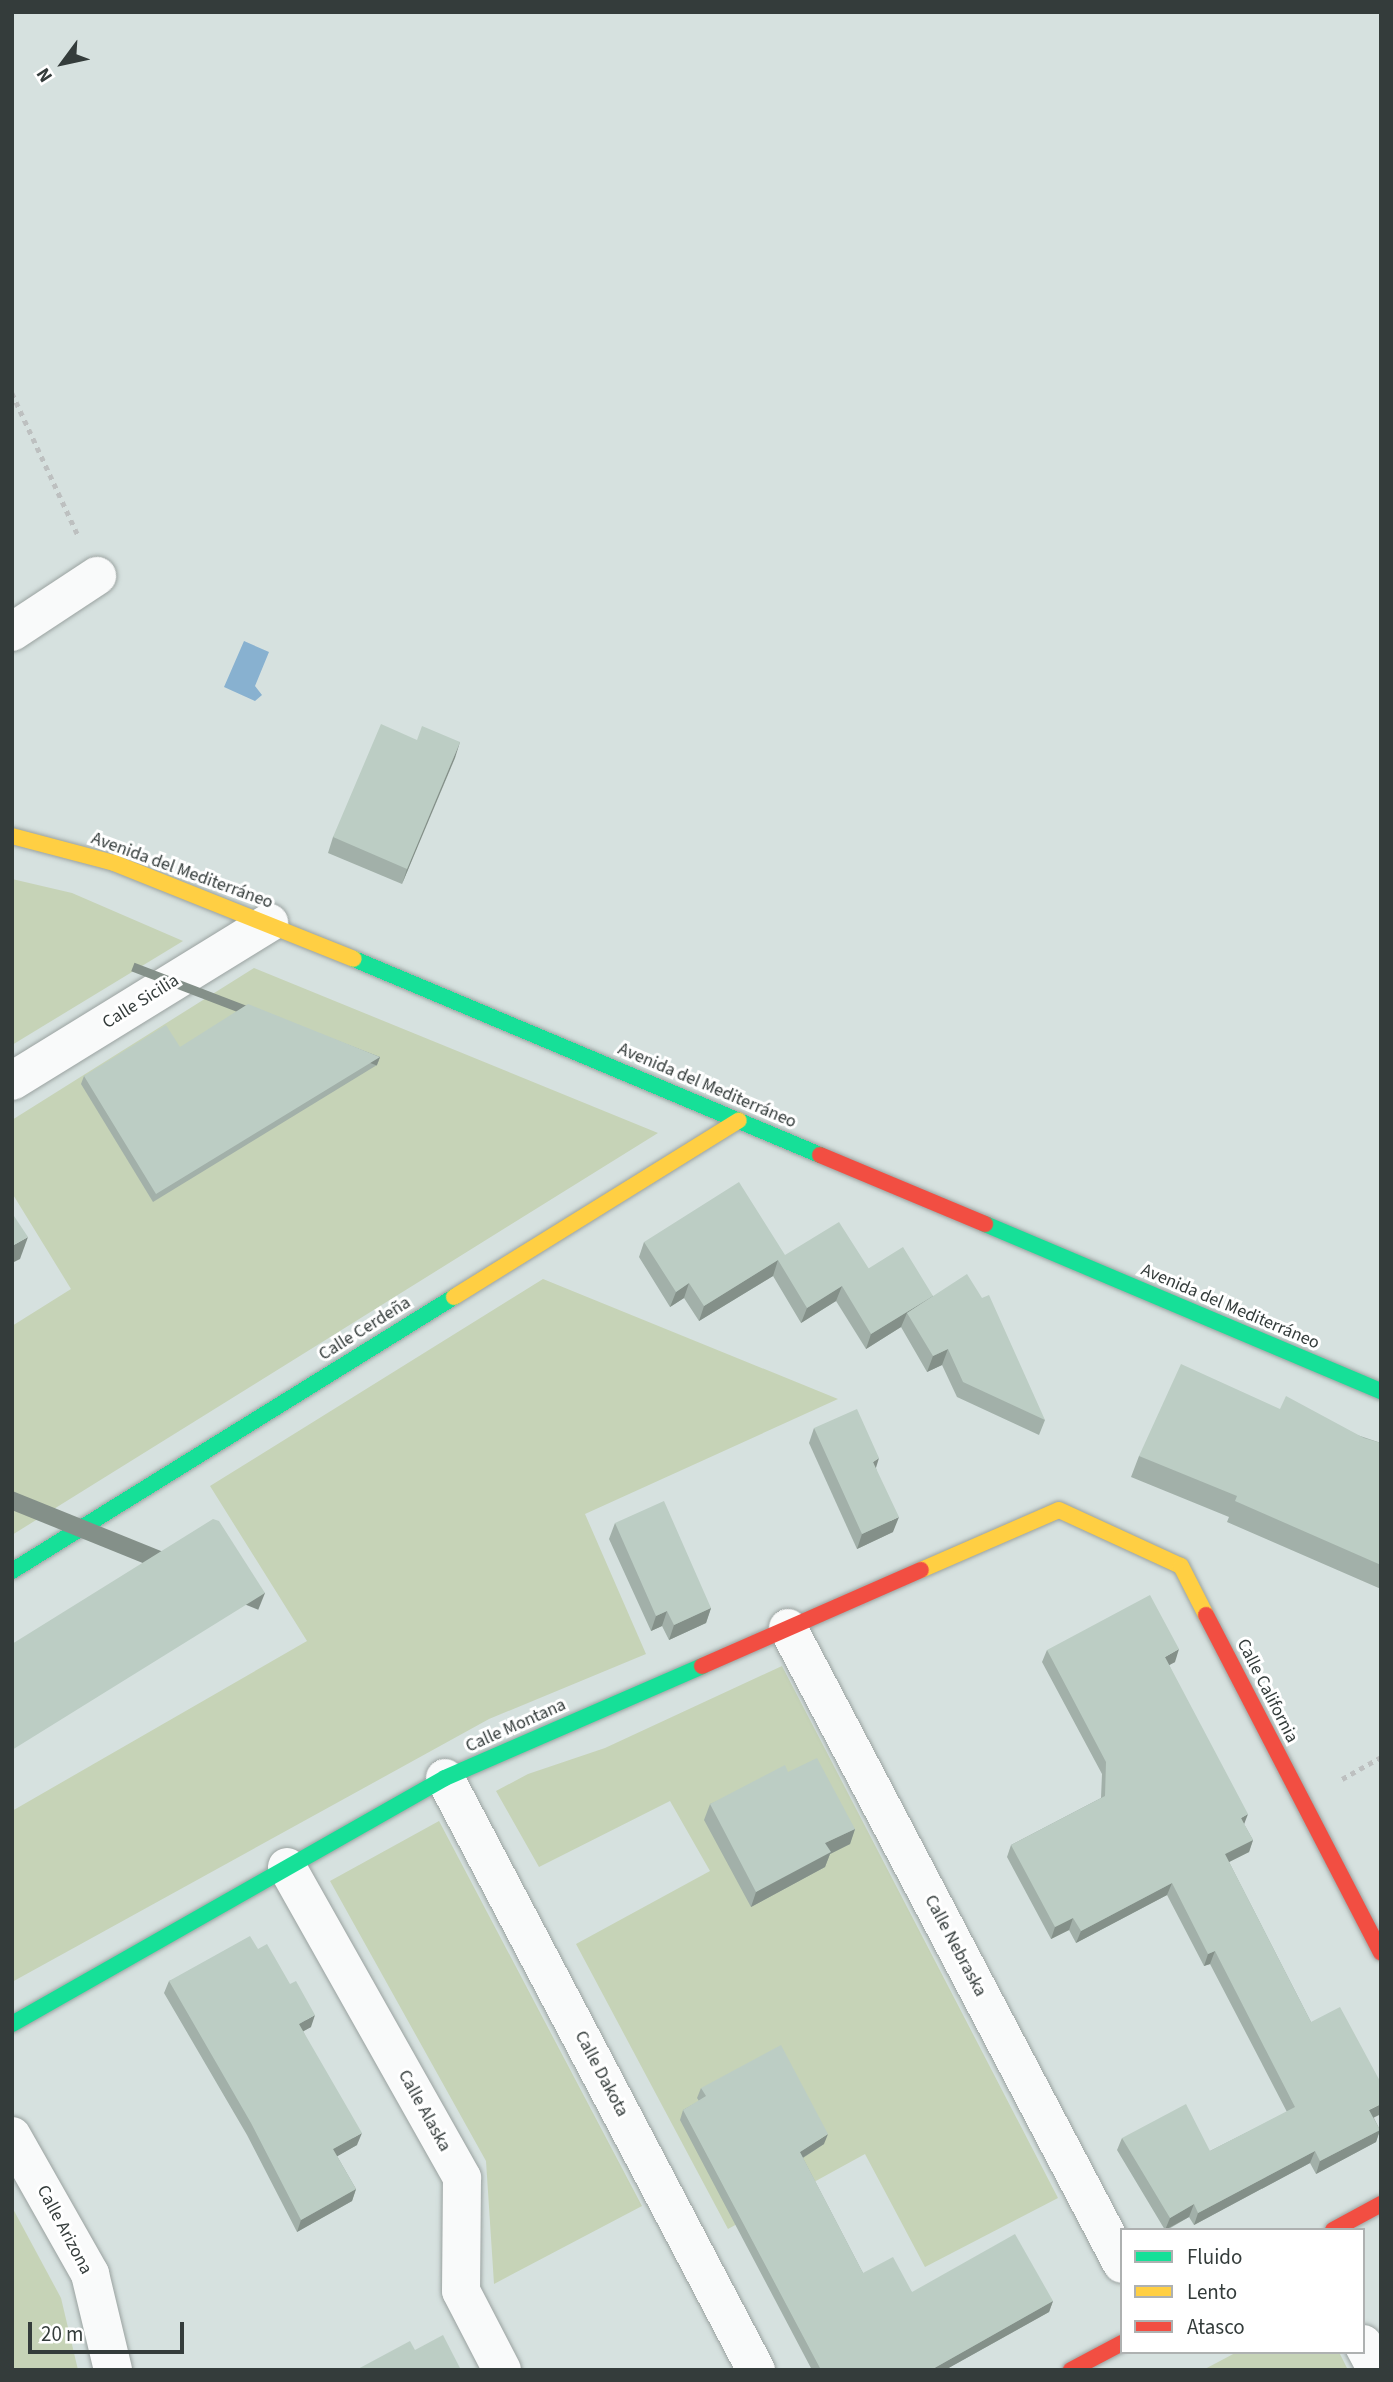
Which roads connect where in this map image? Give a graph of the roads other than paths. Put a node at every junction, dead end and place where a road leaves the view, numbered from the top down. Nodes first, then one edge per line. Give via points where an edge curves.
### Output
1 (97, 576) road end
2 (12, 632) edge
3 (12, 836) edge
4 (270, 923) junction
5 (12, 1081) edge
6 (739, 1120) junction
7 (1381, 1391) edge
8 (1059, 1510) joint
9 (12, 1571) edge
10 (788, 1629) junction
11 (445, 1778) junction
12 (287, 1867) junction
13 (1381, 1952) edge
14 (12, 2024) edge
15 (12, 2136) edge
16 (1381, 2204) edge
17 (1337, 2228) edge
18 (1120, 2260) edge
19 (1120, 2344) edge
20 (1365, 2348) edge
21 (113, 2370) edge
22 (502, 2370) edge
23 (757, 2370) edge
24 (1071, 2370) edge
25 (1377, 2370) edge

1 - 2 street
3 - 4 street, Avenida del Mediterráneo via 114,863
4 - 5 street, Calle Sicilia
4 - 6 street, Avenida del Mediterráneo
6 - 7 street, Avenida del Mediterráneo
6 - 9 street, Calle Cerdeña
8 - 10 street, Calle Montana
8 - 13 street, Calle California via 1181,1566
10 - 11 street, Calle Montana
10 - 18 street, Calle Nebraska
11 - 12 street, Calle Montana
11 - 23 street, Calle Dakota
12 - 14 street, Calle Montana
12 - 22 street, Calle Alaska via 462,2178 461,2291
15 - 21 street, Calle Arizona via 90,2274
16 - 17 street
19 - 24 street
20 - 25 street

